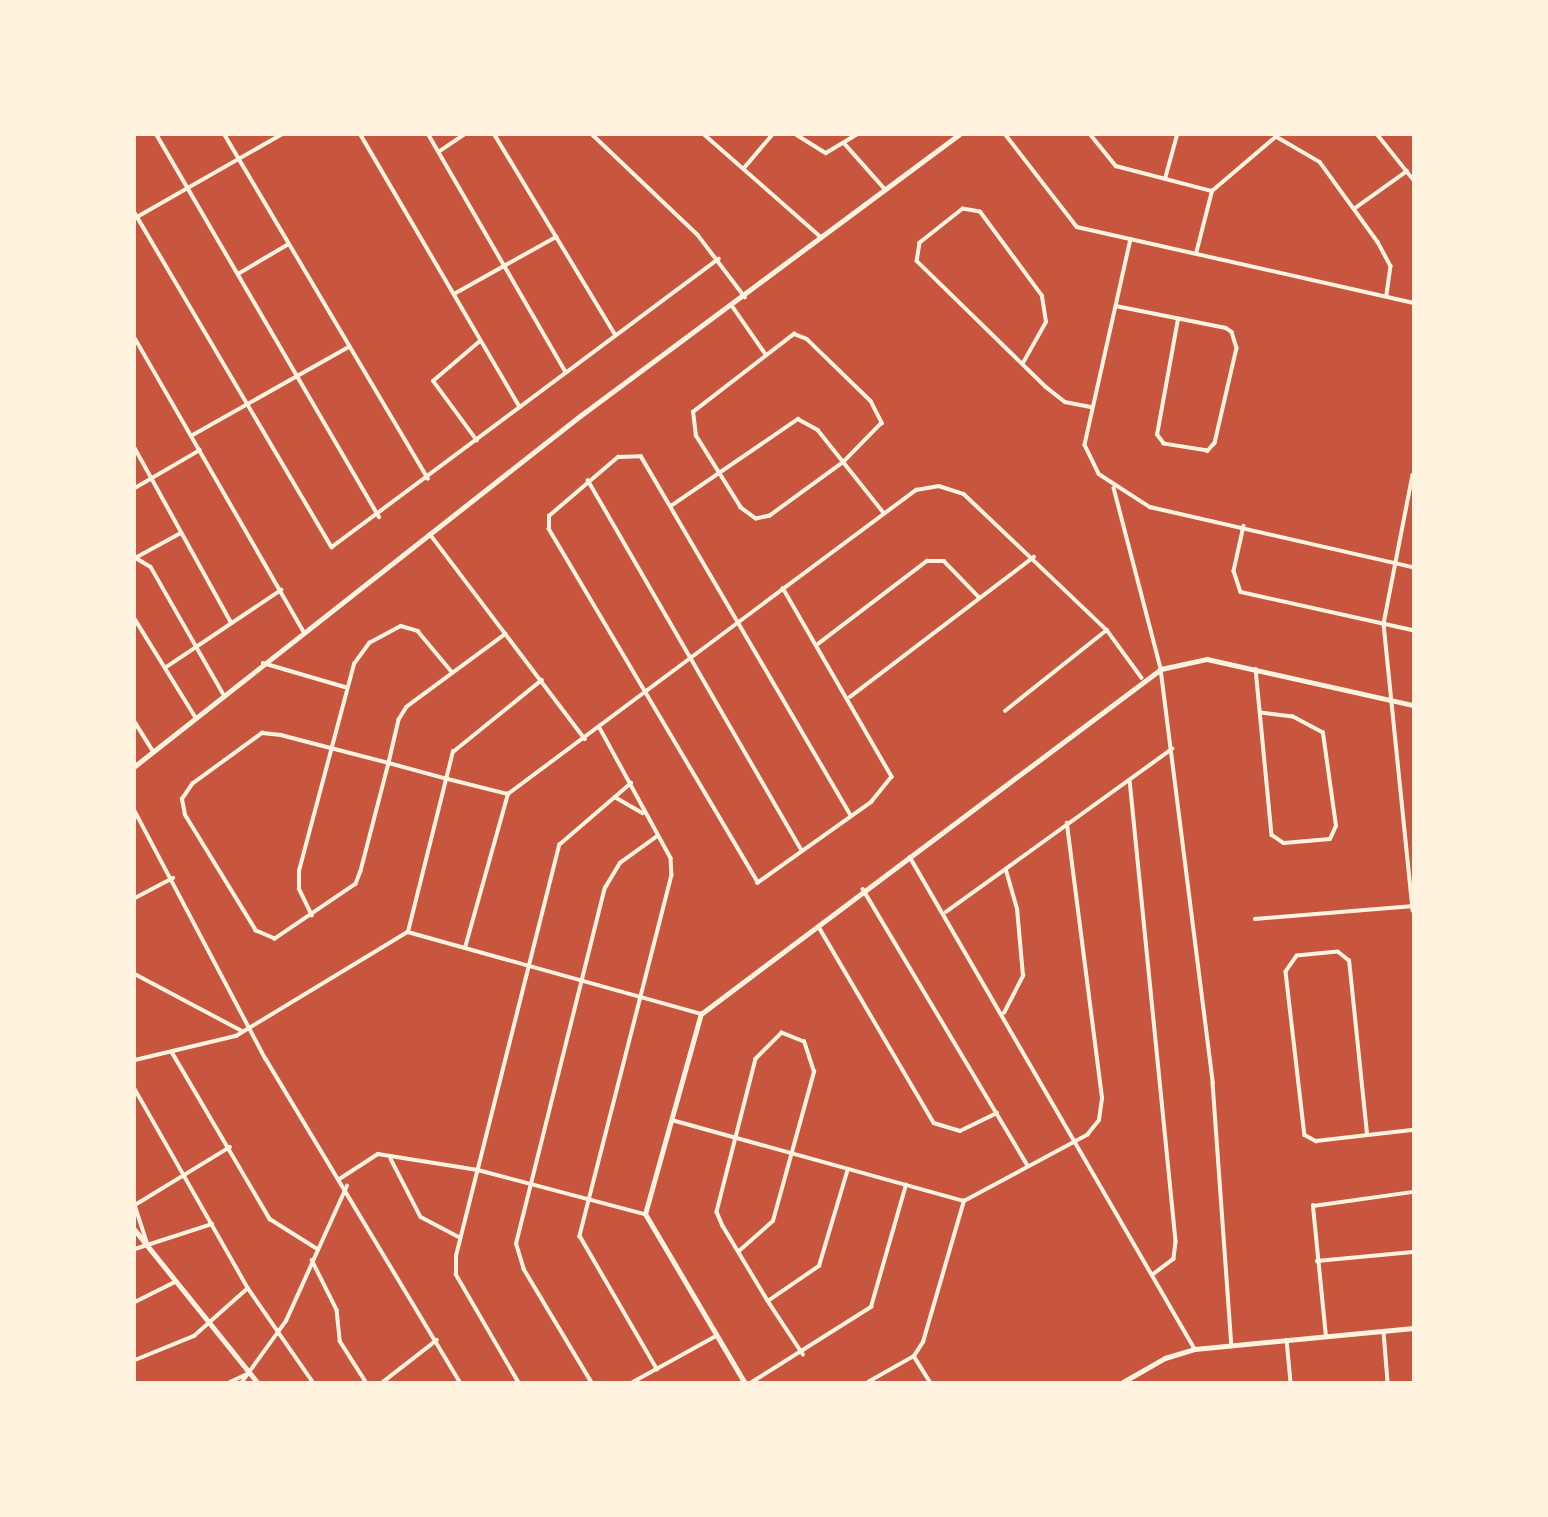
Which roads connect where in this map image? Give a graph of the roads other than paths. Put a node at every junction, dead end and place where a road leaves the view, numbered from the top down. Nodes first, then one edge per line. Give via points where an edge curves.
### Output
1 (157, 135) edge
2 (225, 135) edge
3 (281, 135) edge
4 (361, 135) edge
5 (429, 135) edge
6 (464, 135) edge
7 (495, 135) edge
8 (593, 135) edge
9 (705, 135) edge
10 (772, 135) edge
11 (797, 135) edge
12 (856, 135) edge
13 (959, 135) edge
14 (1006, 135) edge
15 (1091, 135) edge
16 (1177, 135) edge
17 (1378, 135) edge
18 (1278, 136) edge
19 (845, 144) junction
20 (439, 151) junction
21 (239, 158) junction
22 (745, 167) junction
23 (1407, 171) junction
24 (1165, 179) junction
25 (1413, 179) edge
26 (189, 188) junction
27 (886, 190) junction
28 (1212, 191) junction
29 (1354, 209) junction
30 (135, 216) edge
31 (556, 237) junction
32 (822, 238) junction
33 (1131, 239) junction
34 (288, 245) junction
35 (1196, 254) junction
36 (718, 259) junction
37 (505, 265) junction
38 (238, 274) junction
39 (453, 295) junction
40 (1387, 296) junction
41 (745, 297) junction
42 (1413, 303) edge
43 (1116, 306) junction
44 (733, 307) junction
45 (1178, 319) junction
46 (615, 334) junction
47 (135, 338) edge
48 (480, 341) junction
49 (347, 348) junction
50 (765, 353) junction
51 (1023, 363) junction
52 (566, 372) junction
53 (297, 376) junction
54 (245, 406) junction
55 (520, 407) junction
56 (1091, 407) junction
57 (191, 436) junction
58 (477, 441) junction
59 (135, 448) edge
60 (200, 450) junction
61 (844, 462) junction
62 (719, 471) junction
63 (1413, 475) edge
64 (428, 478) junction
65 (152, 480) junction
66 (588, 480) junction
67 (135, 488) edge
68 (1114, 488) junction
69 (1407, 503) junction
70 (1413, 504) edge
71 (671, 506) junction
72 (884, 513) junction
73 (379, 517) junction
74 (1244, 526) junction
75 (429, 532) junction
76 (179, 534) junction
77 (1034, 557) junction
78 (135, 558) edge
79 (1395, 562) junction
80 (1413, 566) edge
81 (783, 588) junction
82 (281, 590) junction
83 (979, 597) junction
84 (135, 619) edge
85 (738, 621) junction
86 (230, 622) junction
87 (1384, 624) junction
88 (303, 629) junction
89 (1107, 630) junction
90 (1413, 630) edge
91 (506, 634) junction
92 (818, 644) junction
93 (195, 646) junction
94 (690, 655) junction
95 (263, 663) junction
96 (165, 668) junction
97 (1161, 669) junction
98 (1256, 669) junction
99 (452, 672) junction
100 (1142, 678) junction
101 (542, 680) junction
102 (345, 687) junction
103 (643, 691) junction
104 (223, 693) junction
105 (850, 697) junction
106 (1388, 700) junction
107 (1413, 705) edge
108 (1005, 711) dead end
109 (1261, 712) junction
110 (195, 716) junction
111 (135, 722) edge
112 (600, 728) junction
113 (585, 739) junction
114 (331, 748) junction
115 (1172, 749) junction
116 (153, 751) junction
117 (389, 763) junction
118 (135, 766) edge
119 (444, 778) junction
120 (1130, 780) junction
121 (631, 783) junction
122 (508, 794) junction
123 (615, 797) junction
124 (135, 811) edge
125 (645, 814) junction
126 (851, 815) junction
127 (1067, 823) junction
128 (656, 837) junction
129 (802, 850) junction
130 (909, 856) junction
131 (1006, 871) junction
132 (1411, 871) edge
133 (173, 878) junction
134 (863, 889) junction
135 (135, 898) edge
136 (1413, 909) edge
137 (946, 912) junction
138 (312, 916) junction
139 (1255, 919) dead end
140 (818, 925) junction
141 (408, 932) junction
142 (465, 948) junction
143 (526, 963) junction
144 (135, 974) edge
145 (581, 979) junction
146 (639, 996) junction
147 (1004, 1013) junction
148 (701, 1014) junction
149 (250, 1025) junction
150 (242, 1031) junction
151 (172, 1052) junction
152 (135, 1060) edge
153 (135, 1089) edge
154 (997, 1113) junction
155 (672, 1120) junction
156 (1413, 1130) edge
157 (1367, 1134) junction
158 (734, 1138) junction
159 (1077, 1140) junction
160 (230, 1147) junction
161 (791, 1154) junction
162 (391, 1159) junction
163 (1028, 1166) junction
164 (848, 1169) junction
165 (478, 1170) junction
166 (185, 1178) junction
167 (341, 1178) junction
168 (530, 1184) junction
169 (906, 1185) junction
170 (347, 1186) junction
171 (1413, 1192) edge
172 (587, 1199) junction
173 (964, 1201) junction
174 (135, 1204) edge
175 (645, 1214) junction
176 (212, 1224) junction
177 (135, 1230) edge
178 (460, 1237) junction
179 (147, 1245) junction
180 (316, 1248) junction
181 (135, 1249) edge
182 (739, 1251) junction
183 (1413, 1252) edge
184 (312, 1260) junction
185 (1317, 1261) junction
186 (1154, 1274) junction
187 (175, 1282) junction
188 (248, 1289) junction
189 (768, 1301) junction
190 (135, 1302) edge
191 (205, 1324) junction
192 (1413, 1328) edge
193 (279, 1331) junction
194 (1384, 1332) junction
195 (716, 1336) junction
196 (1326, 1337) junction
197 (437, 1340) junction
198 (1287, 1340) junction
199 (1232, 1346) junction
200 (1195, 1349) junction
201 (803, 1354) junction
202 (915, 1356) junction
203 (135, 1360) edge
204 (657, 1369) junction
205 (247, 1374) junction
206 (230, 1382) edge
207 (242, 1382) edge
208 (257, 1382) edge
209 (313, 1382) edge
210 (366, 1382) edge
211 (383, 1382) edge
212 (460, 1382) edge
213 (518, 1382) edge
214 (592, 1382) edge
215 (633, 1382) edge
216 (744, 1382) edge
217 (752, 1382) edge
218 (868, 1382) edge
219 (930, 1382) edge
220 (1123, 1382) edge
221 (1291, 1382) edge
222 (1388, 1382) edge

1 - 26 street
2 - 21 street
3 - 21 street
4 - 39 street
5 - 20 street
6 - 20 street
7 - 31 street
8 - 36 street
9 - 22 street
10 - 22 street
11 - 19 street via 821,153
12 - 19 street
13 - 27 street
14 - 33 street via 1070,223
15 - 24 street via 1116,166
16 - 24 street
17 - 23 street
18 - 28 street
18 - 29 street via 1313,155
19 - 27 street
20 - 37 street
21 - 26 street
21 - 34 street
22 - 32 street
23 - 25 street
23 - 29 street
24 - 28 street
26 - 30 street
26 - 38 street
27 - 32 street
28 - 35 street
29 - 40 street via 1388,257
30 - 54 street
31 - 37 street
31 - 46 street
32 - 41 street
33 - 35 street
33 - 43 street
34 - 38 street
34 - 49 street
35 - 40 street
36 - 41 street
36 - 46 street
37 - 39 street
37 - 52 street
38 - 53 street
39 - 48 street
40 - 42 street
41 - 44 street
43 - 45 street
43 - 56 street
44 - 50 street
44 - 75 street
45 - 45 street via 1226,328 1236,339 1215,443 1208,451 1164,444 1157,435
46 - 52 street
47 - 57 street
48 - 55 street
48 - 58 street via 433,381
49 - 53 street
49 - 64 street
50 - 61 street via 790,335 804,336 878,410 880,428
50 - 62 street via 693,412 692,427
51 - 51 street via 916,261 920,243 963,209 980,212 1042,296 1046,323
51 - 56 street via 1065,402
52 - 55 street
53 - 54 street
53 - 73 street
54 - 57 street
54 - 73 street via 328,546
55 - 58 street
56 - 68 street via 1087,457
57 - 60 street
58 - 64 street
59 - 65 street
60 - 65 street
60 - 82 street
61 - 62 street via 807,421 787,421
61 - 62 street via 762,520 745,513
61 - 72 street
62 - 71 street
63 - 69 street
64 - 73 street
65 - 67 street
65 - 76 street
66 - 71 street via 618,457 641,456
66 - 94 street
66 - 103 street via 552,512 549,529
68 - 74 street via 1150,507
68 - 97 street
69 - 70 street
69 - 79 street
71 - 85 street
72 - 77 street via 916,491 952,488
72 - 81 street
74 - 79 street
74 - 87 street via 1234,581 1241,592
75 - 88 street
75 - 91 street
76 - 78 street
76 - 86 street
77 - 83 street
77 - 89 street
78 - 93 street via 150,567
79 - 80 street
79 - 87 street
81 - 85 street
81 - 92 street
82 - 86 street
82 - 88 street
83 - 92 street via 944,561 927,561
83 - 105 street
84 - 96 street
85 - 94 street
85 - 126 street
86 - 93 street
87 - 90 street
87 - 106 street
88 - 95 street
89 - 100 street
89 - 108 street
91 - 99 street
91 - 101 street
92 - 105 street
93 - 96 street
93 - 104 street
94 - 103 street
94 - 129 street
95 - 102 street
95 - 104 street
96 - 110 street
97 - 98 street via 1186,661
97 - 100 street
97 - 115 street
98 - 106 street
98 - 109 street
99 - 102 street via 418,631 401,626 363,650
99 - 117 street via 407,706
100 - 130 street
101 - 113 street
101 - 119 street via 457,746
102 - 114 street
103 - 112 street
103 - 129 street via 753,880 763,881
104 - 110 street
105 - 126 street via 892,777 889,788
106 - 107 street
106 - 132 street
109 - 109 street via 1272,835 1284,843 1330,839 1336,826 1323,733 1293,717
110 - 116 street
111 - 116 street
112 - 113 street
112 - 121 street
113 - 122 street
114 - 117 street
114 - 138 street via 298,878
114 - 138 street via 255,735 192,784 182,799 185,815 260,937 275,939
115 - 120 street
115 - 199 street via 1213,1083
116 - 118 street
117 - 119 street
117 - 138 street via 356,884
119 - 122 street
119 - 141 street
120 - 127 street
120 - 186 street via 1176,1242 1174,1259
121 - 123 street
121 - 125 street
122 - 142 street
123 - 125 street
123 - 143 street via 561,840
124 - 133 street
125 - 128 street
126 - 129 street
127 - 131 street
127 - 159 street via 1102,1098 1095,1128
128 - 145 street via 613,872
128 - 146 street via 671,858 671,886
130 - 134 street
130 - 137 street
131 - 137 street
131 - 147 street via 1015,895 1023,976
132 - 136 street
133 - 135 street
133 - 149 street
134 - 140 street
134 - 154 street
136 - 139 street
137 - 147 street
140 - 148 street
140 - 154 street via 934,1123 960,1131
141 - 142 street
141 - 149 street
142 - 143 street
143 - 145 street
143 - 165 street
144 - 150 street
145 - 146 street
145 - 168 street
146 - 148 street
146 - 172 street
147 - 159 street
148 - 155 street
149 - 150 street
149 - 167 street
150 - 151 street
151 - 152 street
151 - 160 street
153 - 166 street
154 - 163 street
155 - 158 street
155 - 175 street
156 - 157 street
157 - 157 street via 1316,1141 1305,1135 1286,972 1297,956 1338,952 1349,961
158 - 161 street
158 - 161 street via 756,1059 782,1033 804,1042 813,1061
158 - 182 street via 717,1204
159 - 163 street
159 - 186 street
160 - 166 street
160 - 180 street via 270,1219
161 - 164 street
161 - 182 street via 769,1229
162 - 165 street
162 - 167 street via 378,1154
162 - 178 street via 421,1217
163 - 173 street
164 - 169 street
164 - 189 street via 819,1266
165 - 168 street
165 - 178 street
166 - 174 street
166 - 176 street
167 - 170 street
168 - 172 street
168 - 214 street via 519,1259
169 - 173 street
169 - 201 street via 871,1307
170 - 180 street
170 - 197 street
171 - 185 street via 1312,1206
172 - 175 street
172 - 204 street via 580,1229 585,1252
173 - 202 street
174 - 179 street
175 - 195 street
176 - 179 street
176 - 188 street
177 - 179 street
178 - 213 street via 456,1275
179 - 181 street
179 - 187 street
180 - 184 street
182 - 189 street
183 - 185 street
184 - 193 street
184 - 210 street via 337,1310 340,1341
185 - 196 street
186 - 200 street
187 - 190 street
187 - 191 street
188 - 191 street
188 - 193 street
189 - 201 street
191 - 203 street via 180,1345
191 - 205 street
192 - 194 street
193 - 205 street
193 - 209 street
194 - 196 street
194 - 222 street
195 - 204 street
195 - 216 street
196 - 198 street
197 - 211 street
197 - 212 street
198 - 199 street
198 - 221 street
199 - 200 street
200 - 220 street via 1164,1358
201 - 217 street
202 - 218 street
202 - 219 street
204 - 215 street
205 - 206 street
205 - 207 street
205 - 208 street

